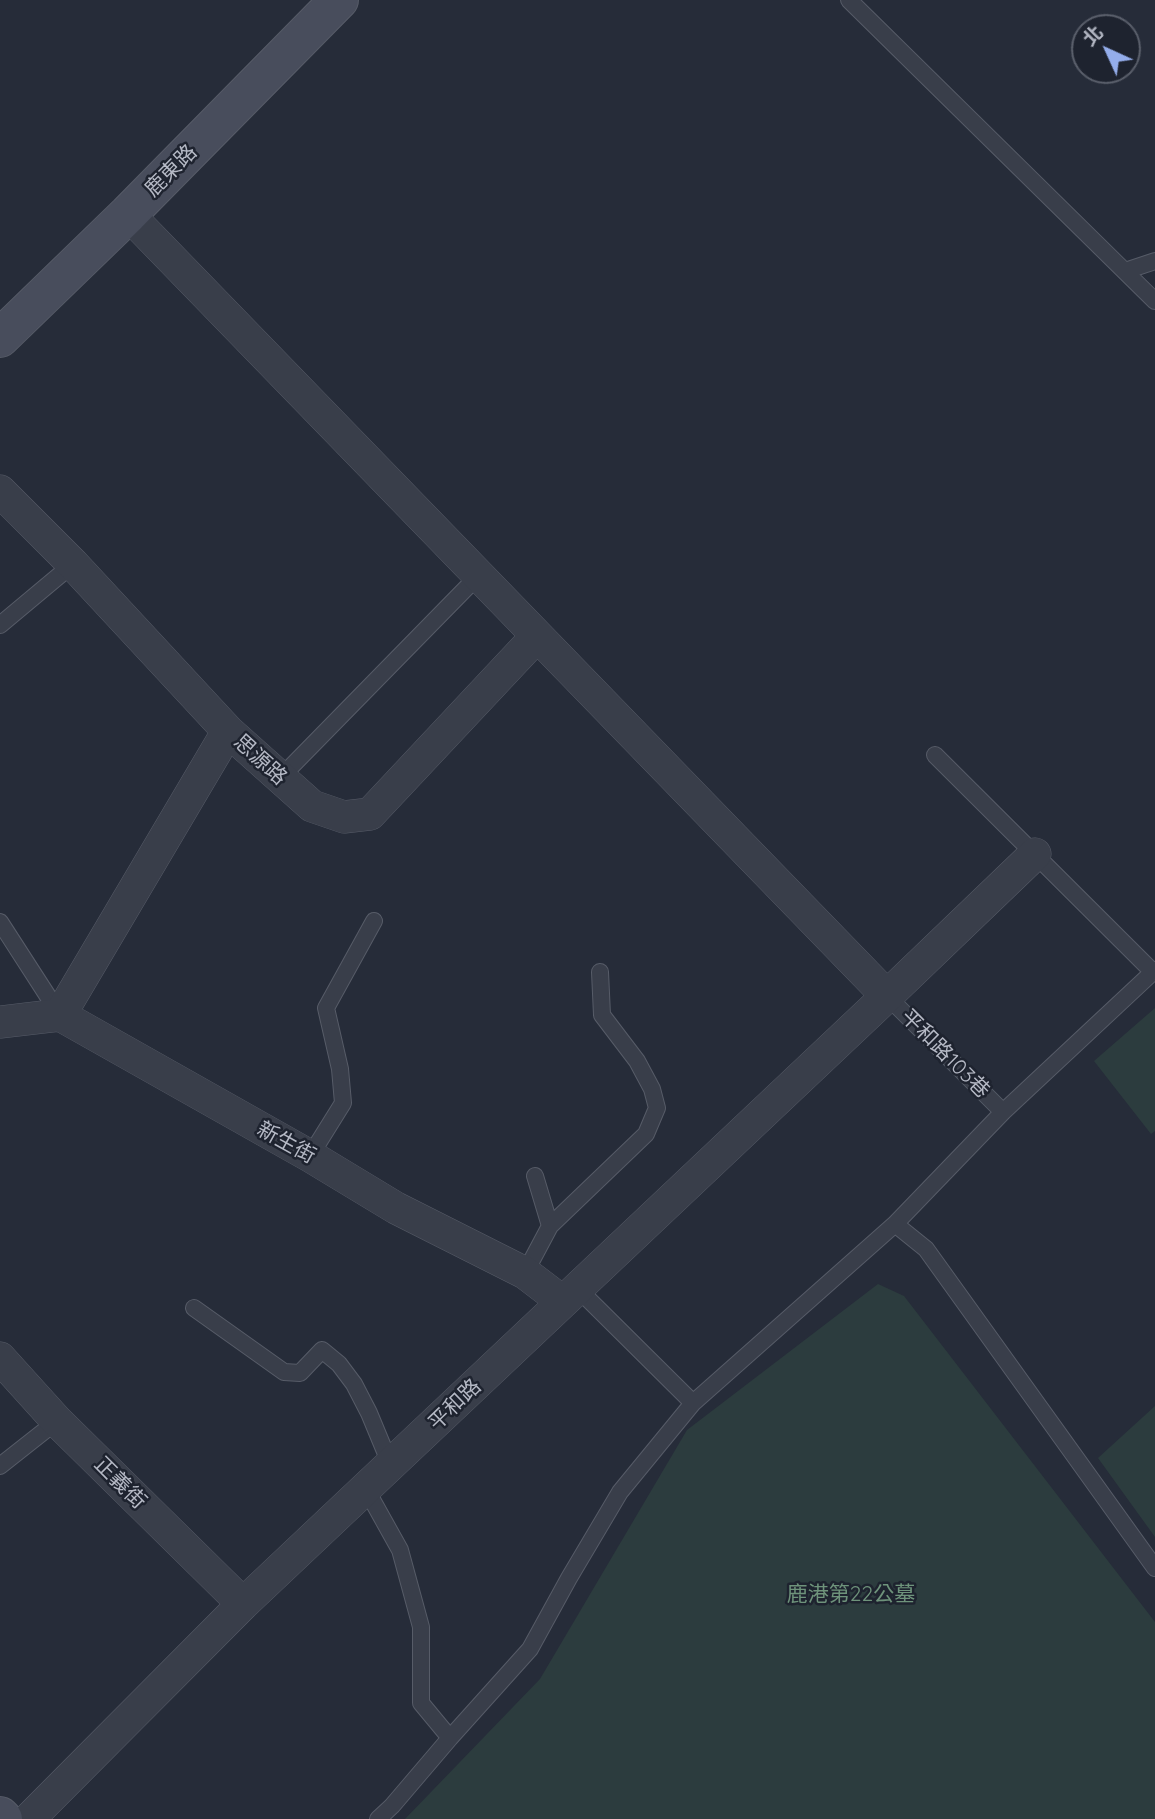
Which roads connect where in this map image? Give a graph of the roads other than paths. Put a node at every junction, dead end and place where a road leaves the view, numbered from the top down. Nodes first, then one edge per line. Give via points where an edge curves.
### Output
1 (339, 0) edge
2 (849, 0) edge
3 (128, 214) junction
4 (1155, 261) edge
5 (1125, 271) junction
6 (1155, 301) edge
7 (0, 338) edge
8 (0, 491) edge
9 (73, 564) junction
10 (478, 576) junction
11 (0, 625) edge
12 (537, 636) junction
13 (228, 731) junction
14 (935, 755) dead end
15 (280, 778) junction
16 (1035, 854) junction
17 (374, 921) dead end
18 (0, 922) edge
19 (1154, 971) edge
20 (600, 972) dead end
21 (887, 996) junction
22 (60, 1015) junction
23 (0, 1022) edge
24 (1003, 1112) junction
25 (310, 1156) junction
26 (535, 1176) dead end
27 (895, 1224) junction
28 (550, 1226) junction
29 (525, 1273) junction
30 (570, 1295) junction
31 (194, 1308) dead end
32 (0, 1358) edge
33 (693, 1403) junction
34 (57, 1420) junction
35 (0, 1466) edge
36 (391, 1466) junction
37 (366, 1489) junction
38 (1155, 1568) edge
39 (243, 1604) junction
40 (450, 1738) junction
41 (29, 1819) edge
42 (378, 1819) edge

1 - 3 street, 鹿東路
2 - 5 lane
3 - 7 street, 鹿東路
3 - 10 street
4 - 5 lane
5 - 6 lane
8 - 9 street, 思源路
9 - 11 lane
9 - 13 street, 思源路
10 - 12 street
10 - 15 lane
12 - 15 street, 思源路 via 370,814 344,817 312,806
12 - 21 street
13 - 15 street, 思源路
13 - 22 street
14 - 16 lane
16 - 19 lane
16 - 21 street, 平和路
17 - 25 lane via 326,1008 343,1103
18 - 22 lane
19 - 24 lane
20 - 28 lane via 602,1015 637,1061 657,1108 646,1134
21 - 24 lane, 平和路103巷
21 - 30 street, 平和路
22 - 23 street
22 - 25 street, 新生街
24 - 27 lane
25 - 29 street, 新生街 via 396,1208
26 - 28 lane
27 - 33 lane
27 - 38 lane via 926,1249
28 - 29 lane
29 - 30 street, 新生街
30 - 33 lane
30 - 36 street, 平和路
31 - 36 lane via 284,1372 300,1373 322,1350 331,1357 354,1384
32 - 34 street, 正義街
33 - 40 lane via 620,1492 530,1649
34 - 35 lane
34 - 39 street, 正義街
36 - 37 street, 平和路
37 - 39 street, 平和路
37 - 40 lane via 400,1550 421,1627 421,1703
39 - 41 street, 平和路
40 - 42 lane

